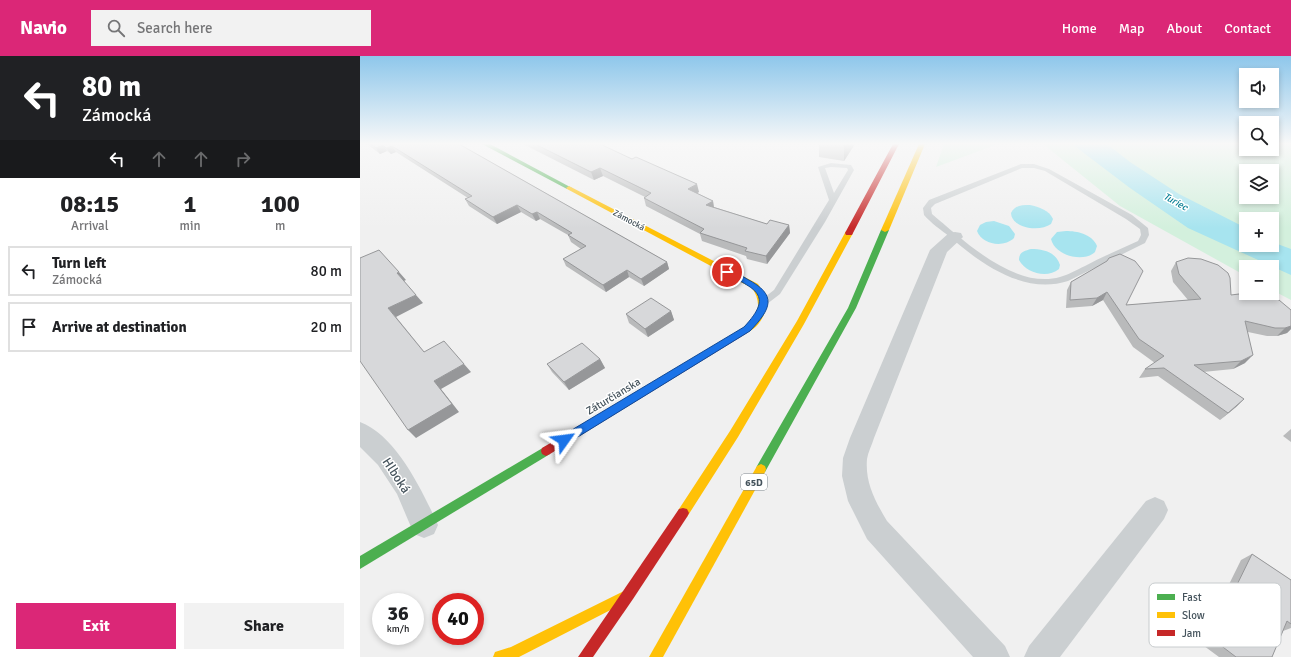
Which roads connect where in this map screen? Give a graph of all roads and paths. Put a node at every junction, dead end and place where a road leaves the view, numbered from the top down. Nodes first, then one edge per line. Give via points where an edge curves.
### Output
1 (538, 172) edge
2 (823, 172) edge
3 (850, 172) edge
4 (881, 172) edge
5 (910, 172) edge
6 (1006, 172) edge
7 (1051, 172) edge
8 (833, 200) junction
9 (955, 237) junction
10 (764, 302) junction
11 (360, 416) edge
12 (360, 431) edge
13 (1155, 510) dead end
14 (424, 525) junction
15 (360, 563) edge
16 (629, 594) junction
17 (500, 657) edge
18 (585, 657) edge
19 (656, 657) edge
20 (994, 657) edge
21 (1040, 657) edge

1 - 10 main road, Zámocká via 755,286 763,294
2 - 8 lane
3 - 8 lane
4 - 16 main road via 800,322 734,434
5 - 19 main road, 65D via 852,308
6 - 9 lane via 932,202 928,208 928,215
7 - 9 lane via 1144,228 1145,235 1140,243 1058,281 1036,281 1018,278 1003,271
8 - 10 lane via 777,292
9 - 20 street via 939,250 862,438 855,458 855,476 861,501 877,530
10 - 14 main road, Záturčianska via 759,316 747,329
11 - 12 street
12 - 14 street, Hlboká via 387,457 406,486
13 - 21 street
14 - 15 main road, Záturčianska
16 - 17 main road via 513,653
16 - 18 main road

